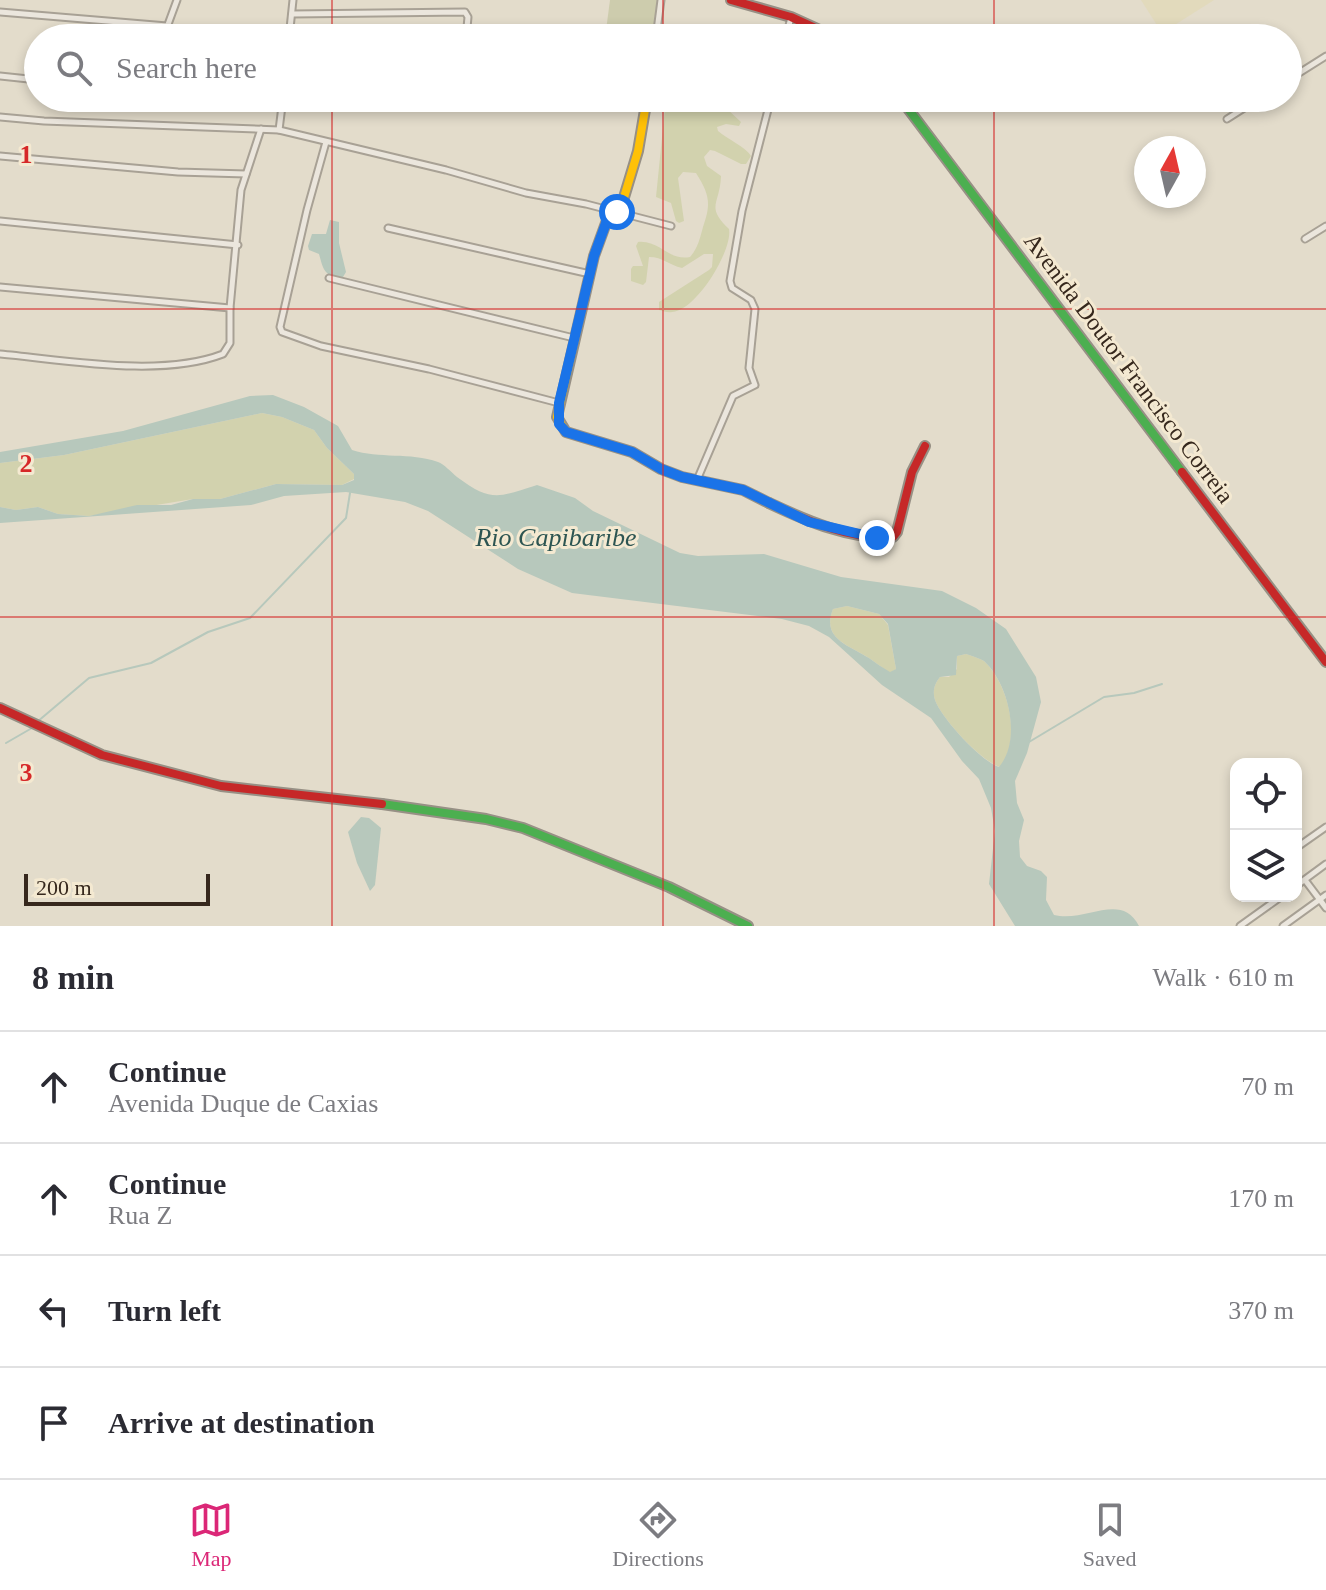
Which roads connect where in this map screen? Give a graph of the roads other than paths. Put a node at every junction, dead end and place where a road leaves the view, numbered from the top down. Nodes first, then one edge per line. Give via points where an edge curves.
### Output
1 (177, 0) edge
2 (293, 0) edge
3 (661, 0) edge
4 (731, 0) edge
5 (0, 12) edge
6 (292, 14) junction
7 (791, 17) junction
8 (143, 24) edge
9 (168, 24) edge
10 (291, 24) edge
11 (467, 24) edge
12 (658, 24) edge
13 (789, 24) edge
14 (806, 24) edge
15 (1326, 56) edge
16 (1302, 71) edge
17 (0, 76) edge
18 (24, 79) edge
19 (281, 112) edge
20 (645, 112) edge
21 (767, 112) edge
22 (911, 112) edge
23 (1238, 112) edge
24 (0, 117) edge
25 (1227, 119) dead end
26 (261, 129) junction
27 (279, 130) junction
28 (326, 142) junction
29 (0, 156) edge
30 (246, 174) junction
31 (617, 212) junction
32 (0, 221) edge
33 (671, 226) dead end
34 (1326, 226) edge
35 (388, 228) dead end
36 (1305, 239) dead end
37 (238, 245) junction
38 (591, 274) junction
39 (329, 278) dead end
40 (0, 287) edge
41 (230, 308) junction
42 (574, 338) junction
43 (0, 354) edge
44 (559, 403) junction
45 (925, 446) dead end
46 (696, 481) junction
47 (1326, 662) edge
48 (0, 708) edge
49 (1326, 827) edge
50 (1302, 844) edge
51 (1326, 864) edge
52 (1305, 880) junction
53 (1302, 882) edge
54 (1323, 897) edge
55 (1274, 902) edge
56 (1326, 908) edge
57 (748, 926) edge
58 (1240, 926) edge
59 (1283, 926) edge

1 - 9 street
2 - 6 street
3 - 12 street
4 - 7 street
5 - 8 street
6 - 10 street
6 - 11 street via 465,12
7 - 13 street
7 - 14 street
15 - 16 street
17 - 18 street
19 - 27 street
20 - 31 street via 638,151
21 - 46 street via 730,281 755,309 749,368 755,385 733,396
22 - 47 street, Avenida Doutor Francisco Correia
23 - 25 street
24 - 26 street
26 - 27 street
26 - 30 street
27 - 28 street
28 - 31 street
28 - 44 street via 282,332
29 - 30 street
30 - 37 street
31 - 33 street
31 - 38 street via 606,223
32 - 37 street
34 - 36 street
35 - 38 street
37 - 41 street
38 - 42 street
39 - 42 street
40 - 41 street
41 - 43 street via 230,343 223,354 168,366
42 - 44 street
44 - 46 street via 557,417 566,432 632,452
45 - 46 street via 912,472 897,532 887,538 809,522 743,490
48 - 57 street via 102,755 221,786 396,806 523,828 669,887
49 - 50 street
51 - 52 street
52 - 53 street
52 - 54 street
54 - 56 street
54 - 59 street
55 - 58 street

